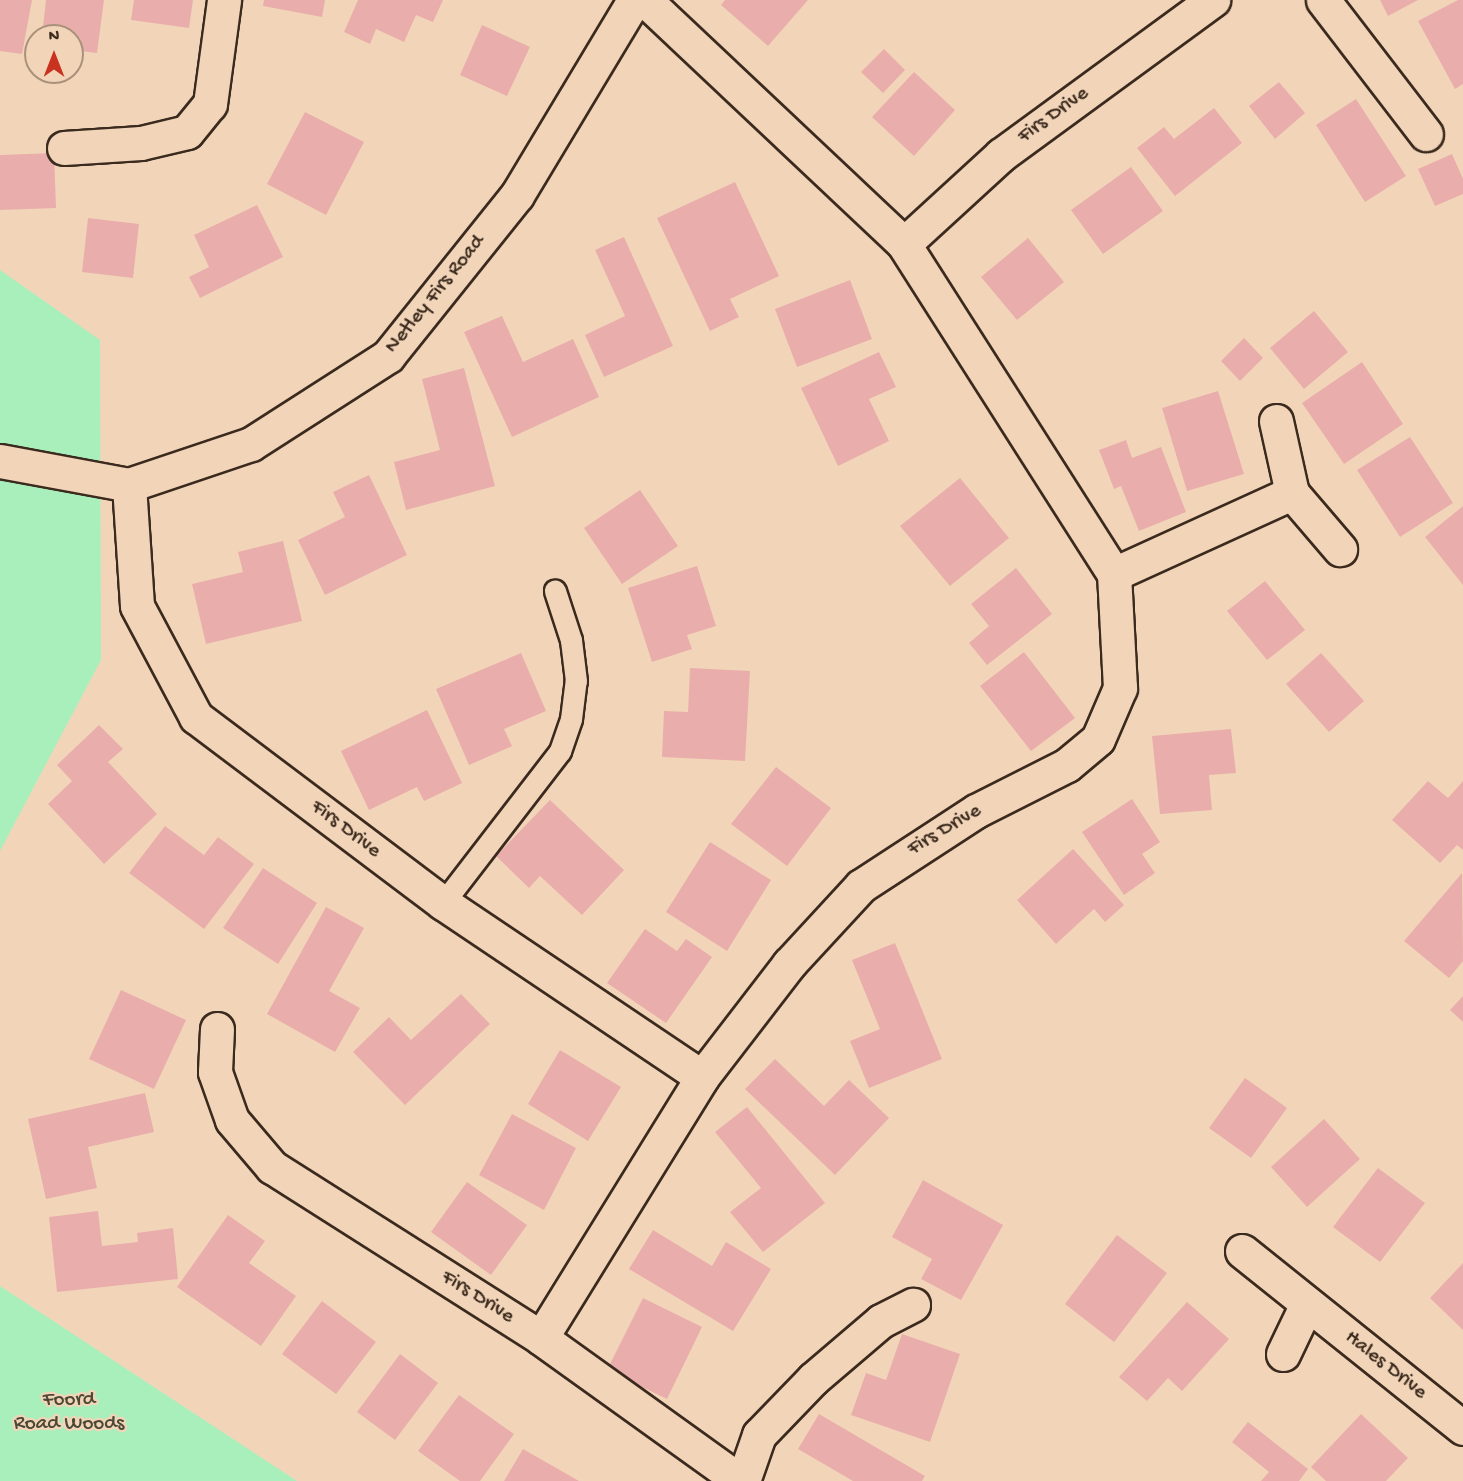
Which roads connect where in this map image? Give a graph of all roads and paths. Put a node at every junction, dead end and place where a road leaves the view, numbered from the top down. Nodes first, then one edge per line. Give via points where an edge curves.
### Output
1 (224, 0) edge
2 (634, 0) edge
3 (645, 0) edge
4 (1213, 0) edge
5 (1323, 0) edge
6 (1426, 134) dead end
7 (64, 148) dead end
8 (904, 244) junction
9 (1276, 421) dead end
10 (0, 462) edge
11 (129, 485) junction
12 (1292, 493) junction
13 (1340, 549) dead end
14 (1114, 574) junction
15 (555, 591) dead end
16 (443, 903) junction
17 (217, 1029) dead end
18 (702, 1077) junction
19 (1242, 1251) dead end
20 (1307, 1304) junction
21 (913, 1305) dead end
22 (541, 1338) junction
23 (1283, 1354) dead end
24 (1463, 1428) edge
25 (742, 1481) edge

1 - 7 street via 210,104 187,132 141,143
2 - 11 street, Netley Firs Road via 517,195 388,356 250,444
3 - 8 street, Firs Drive
4 - 8 street, Firs Drive via 1001,155
5 - 6 street
8 - 14 street, Firs Drive
9 - 12 street
10 - 11 street, Netley Firs Road
11 - 16 street, Firs Drive via 137,606 196,717
12 - 13 street
12 - 14 street
14 - 18 street, Firs Drive via 1120,688 1098,739 1067,765 976,811 861,886 789,964
15 - 16 lane via 571,640 576,681 571,718 560,751
16 - 18 street, Firs Drive
17 - 22 street, Firs Drive via 215,1072 232,1120 272,1167
18 - 22 street, Firs Drive
19 - 20 street, Hales Drive
20 - 23 street
20 - 24 street, Hales Drive
21 - 25 street, Firs Drive via 881,1321 813,1379 759,1435
22 - 25 street, Firs Drive

